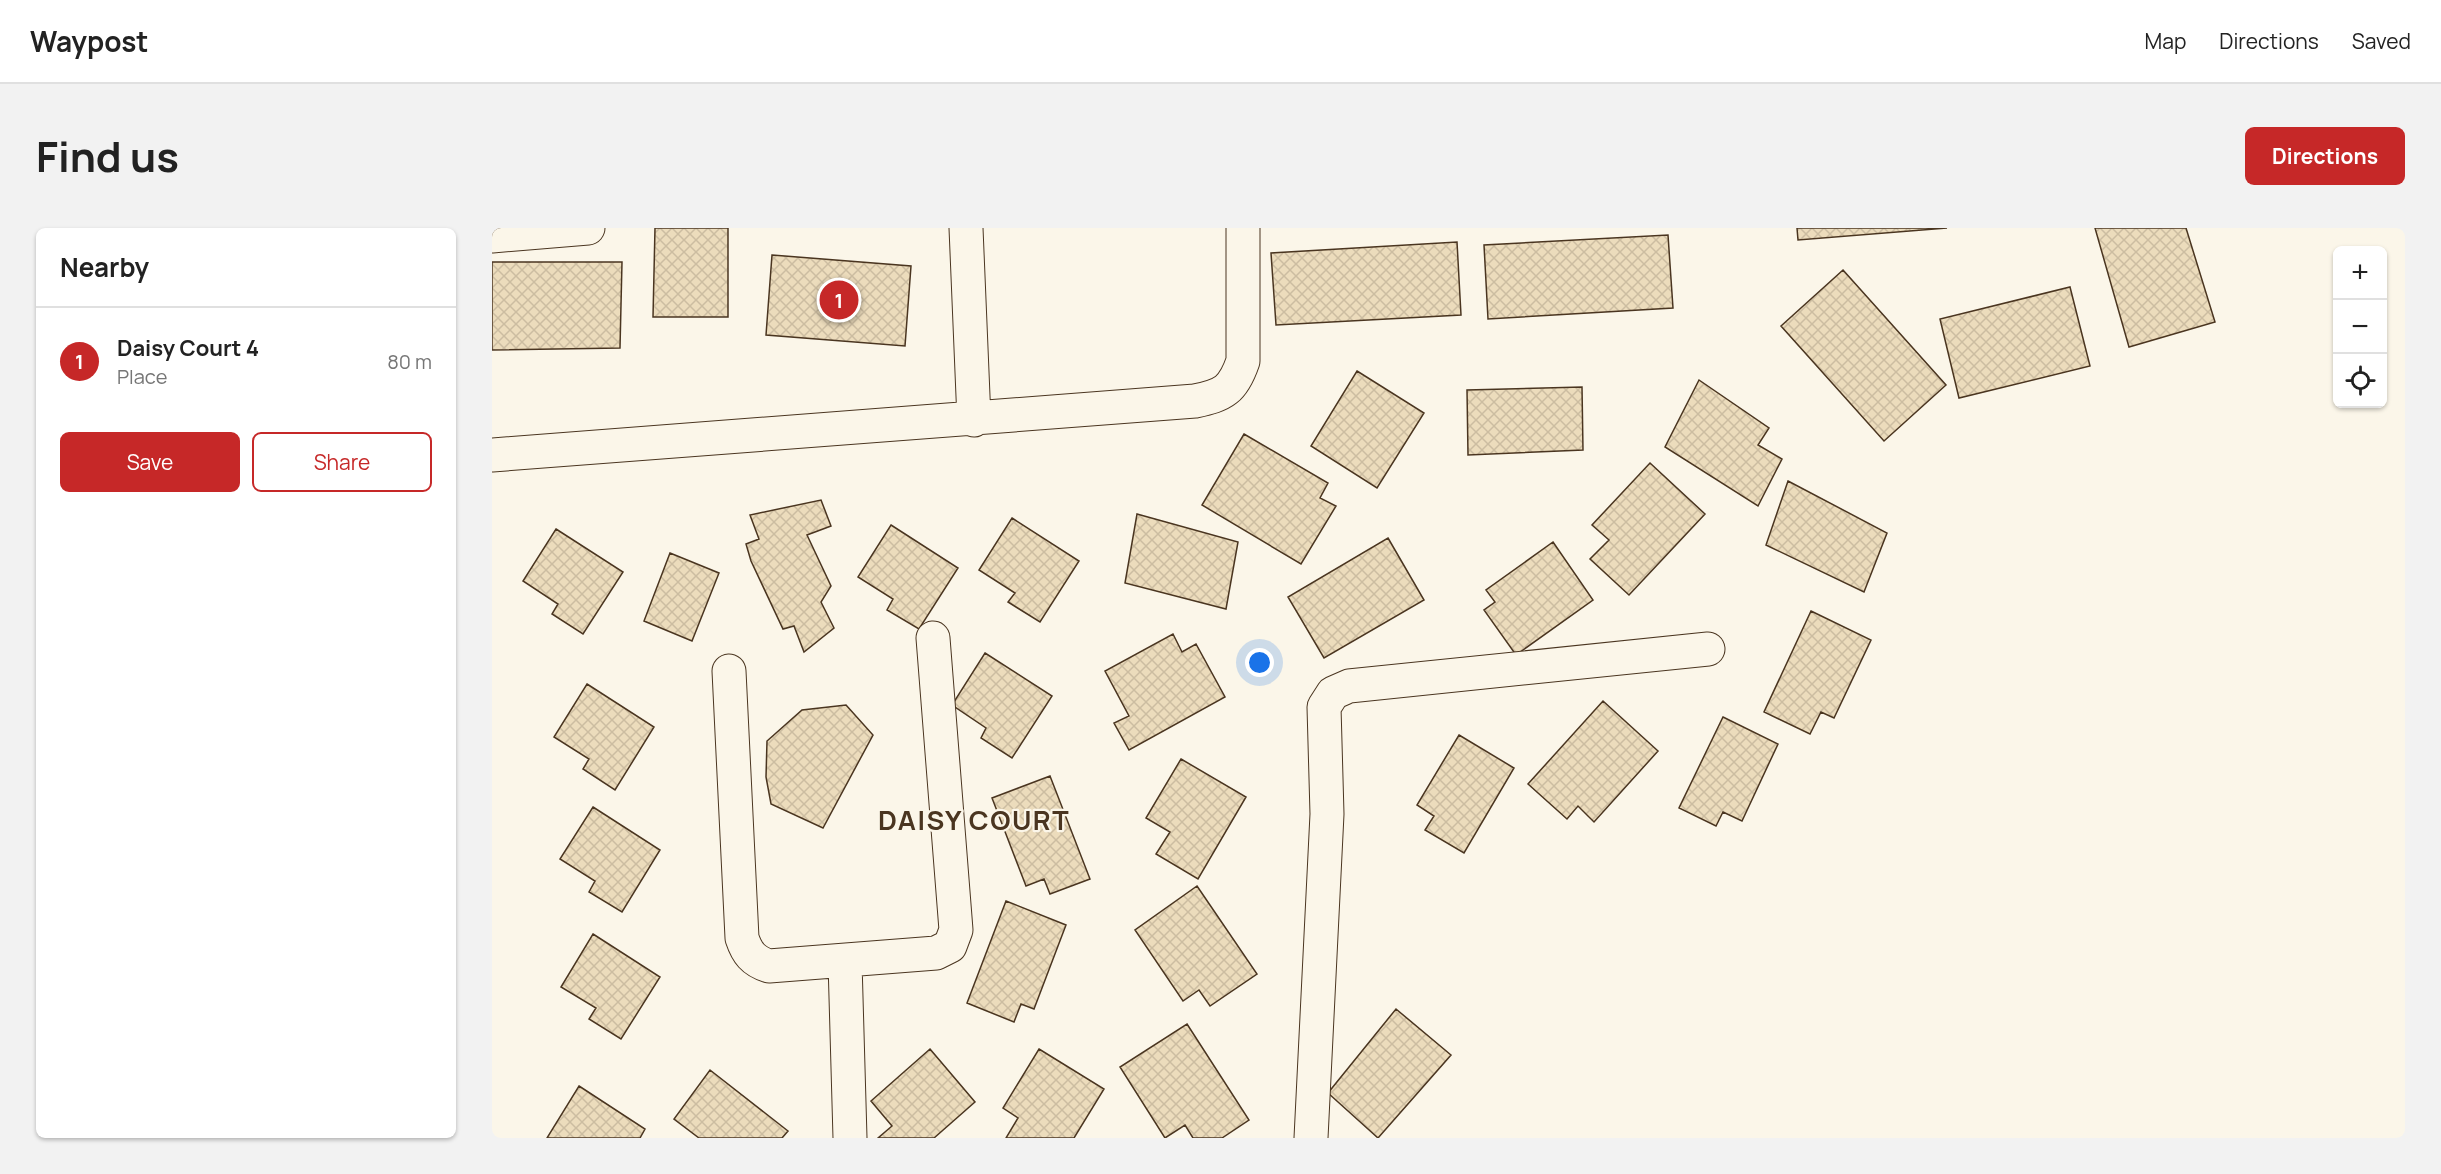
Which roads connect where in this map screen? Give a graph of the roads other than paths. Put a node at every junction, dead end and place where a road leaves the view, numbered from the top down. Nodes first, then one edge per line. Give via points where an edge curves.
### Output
1 (588, 228) edge
2 (966, 228) edge
3 (1243, 228) edge
4 (492, 236) edge
5 (974, 420) junction
6 (492, 455) edge
7 (933, 638) dead end
8 (1708, 649) dead end
9 (729, 671) dead end
10 (845, 962) junction
11 (850, 1138) edge
12 (1311, 1138) edge

1 - 4 street
2 - 5 street
3 - 5 street via 1243,361 1238,377 1227,391 1195,401
5 - 6 street
7 - 10 street via 956,930 950,946 936,952
8 - 12 street via 1349,686 1333,693 1324,707 1326,814
9 - 10 street via 742,938 746,950 756,962 769,966
10 - 11 street

